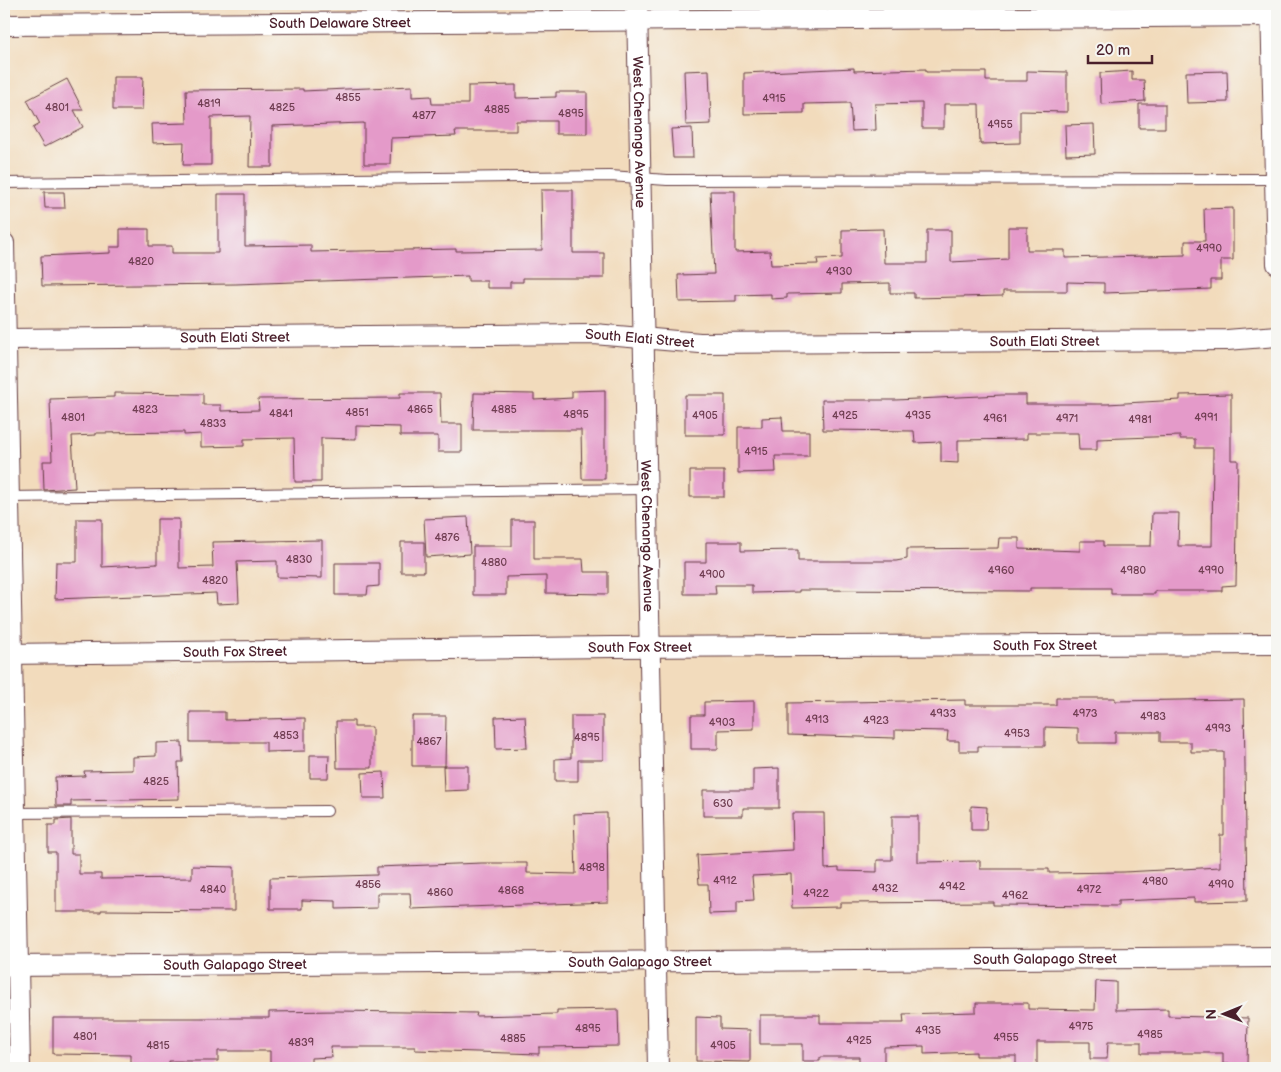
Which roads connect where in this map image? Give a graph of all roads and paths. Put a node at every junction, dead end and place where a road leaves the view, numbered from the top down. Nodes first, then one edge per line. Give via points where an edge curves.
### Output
1 (637, 12) edge
2 (1273, 12) edge
3 (4, 25) edge
4 (640, 179) junction
5 (1275, 179) junction
6 (4, 183) edge
7 (4, 243) edge
8 (1277, 264) edge
9 (1277, 336) edge
10 (642, 337) junction
11 (5, 339) edge
12 (646, 489) junction
13 (6, 497) edge
14 (1277, 644) edge
15 (650, 647) junction
16 (8, 654) edge
17 (327, 811) dead end
18 (10, 813) edge
19 (1277, 957) edge
20 (656, 960) junction
21 (11, 966) edge
22 (20, 1068) edge
23 (658, 1068) edge

1 - 2 street, South Delaware Street
1 - 3 street, South Delaware Street
1 - 4 street, West Chenango Avenue
2 - 5 street
4 - 5 lane
4 - 6 lane via 610,176
4 - 10 street, West Chenango Avenue
5 - 8 street
7 - 11 street
9 - 10 street, South Elati Street via 1227,340 720,343
10 - 11 street, South Elati Street via 594,334
10 - 12 street, West Chenango Avenue
11 - 13 street
12 - 13 lane
12 - 15 street, West Chenango Avenue
13 - 16 street
14 - 15 street, South Fox Street
15 - 16 street, South Fox Street
15 - 20 street, West Chenango Avenue
16 - 18 street
17 - 18 lane
18 - 21 street
19 - 20 street, South Galapago Street
20 - 21 street, South Galapago Street
20 - 23 street, West Chenango Avenue
21 - 22 street

